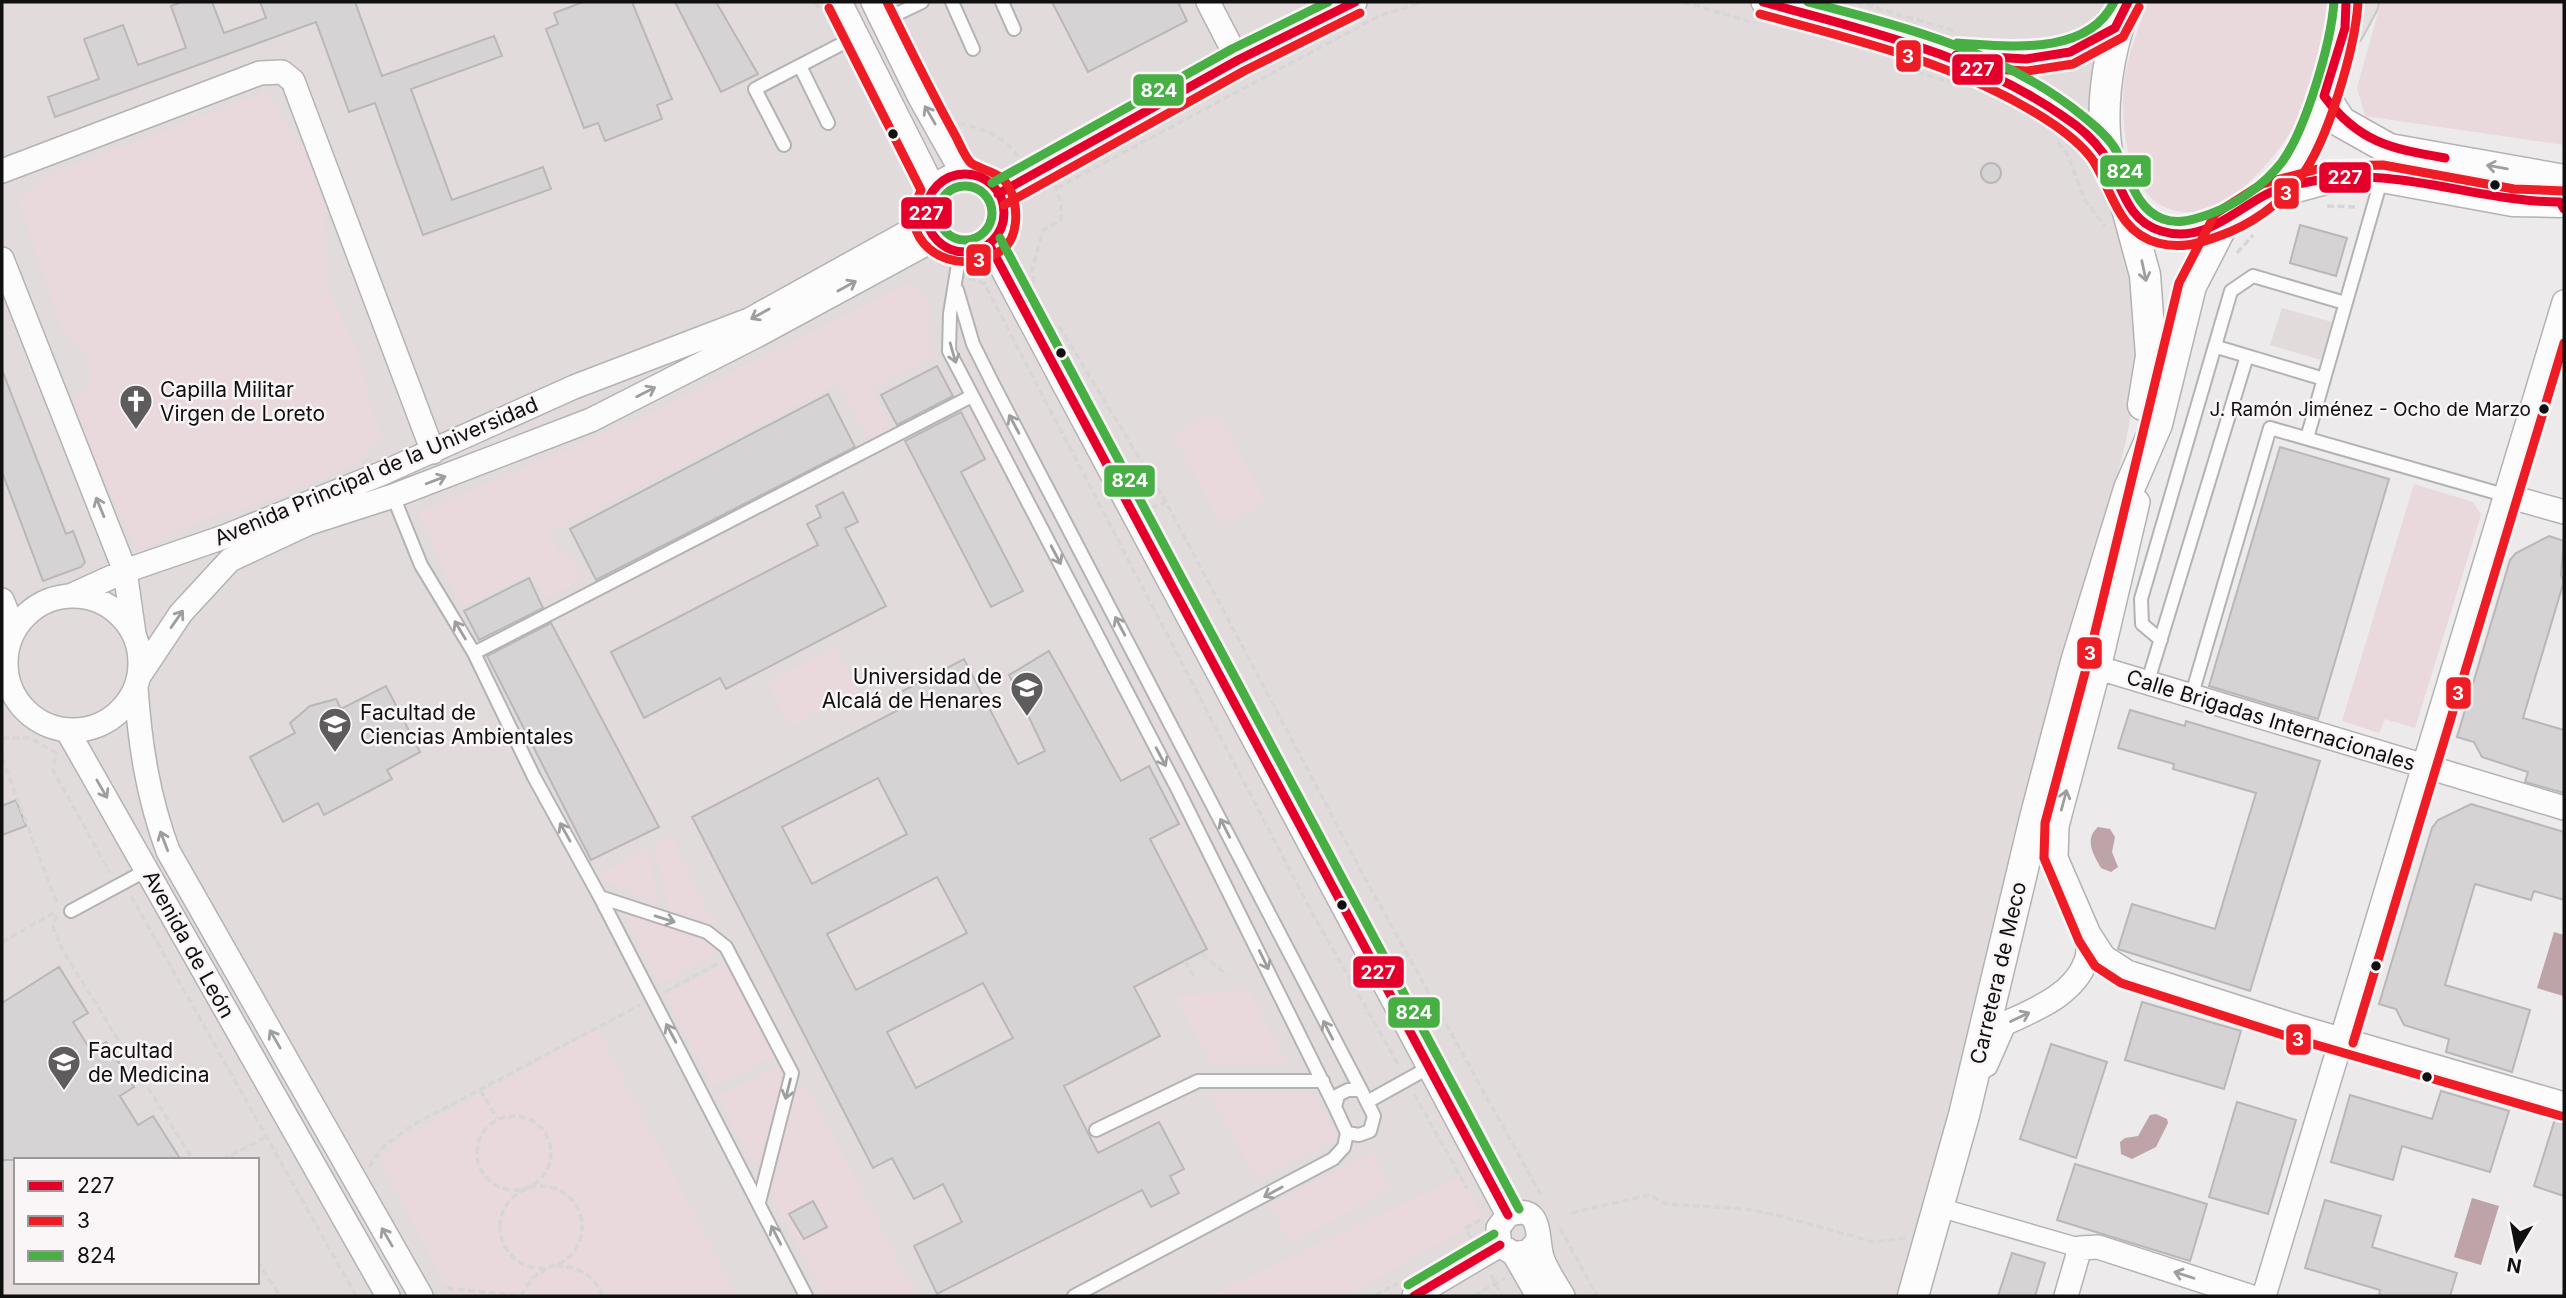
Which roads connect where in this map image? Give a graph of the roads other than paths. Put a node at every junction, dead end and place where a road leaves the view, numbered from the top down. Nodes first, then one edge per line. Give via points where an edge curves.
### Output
1 (840, 2) edge
2 (922, 2) edge
3 (951, 2) edge
4 (1002, 2) edge
5 (1209, 2) edge
6 (1355, 2) edge
7 (1763, 2) edge
8 (2350, 10) edge
9 (878, 12) edge
10 (2121, 15) edge
11 (1014, 29) dead end
12 (857, 36) junction
13 (973, 49) dead end
14 (1953, 55) junction
15 (1238, 60) junction
16 (800, 66) junction
17 (2324, 96) junction
18 (828, 123) dead end
19 (784, 145) dead end
20 (2106, 157) junction
21 (2, 171) edge
22 (964, 174) junction
23 (2382, 177) junction
24 (934, 189) junction
25 (998, 194) junction
26 (2266, 195) junction
27 (2563, 199) edge
28 (2126, 205) junction
29 (2224, 222) junction
30 (931, 230) junction
31 (989, 244) junction
32 (960, 252) junction
33 (2, 259) edge
34 (956, 282) junction
35 (2564, 302) edge
36 (2345, 303) junction
37 (13, 318) edge
38 (2217, 347) junction
39 (2247, 356) junction
40 (2324, 379) junction
41 (972, 396) junction
42 (2157, 424) junction
43 (2307, 438) junction
44 (433, 452) junction
45 (2129, 489) junction
46 (2504, 495) junction
47 (393, 496) junction
48 (2564, 512) edge
49 (125, 571) junction
50 (70, 596) junction
51 (2, 600) edge
52 (14, 629) junction
53 (135, 636) junction
54 (2161, 640) junction
55 (474, 653) junction
56 (2099, 668) junction
57 (3, 670) edge
58 (2148, 681) junction
59 (138, 682) junction
60 (2192, 694) junction
61 (31, 716) junction
62 (2, 717) edge
63 (67, 730) junction
64 (2423, 766) junction
65 (2564, 808) edge
66 (147, 870) junction
67 (600, 897) junction
68 (71, 911) dead end
69 (2089, 933) junction
70 (2127, 972) junction
71 (2072, 985) junction
72 (2341, 1039) junction
73 (1428, 1068) junction
74 (1323, 1081) junction
75 (1364, 1096) junction
76 (2564, 1104) edge
77 (1335, 1107) junction
78 (1964, 1115) junction
79 (325, 1123) junction
80 (1096, 1130) dead end
81 (1347, 1133) junction
82 (340, 1154) junction
83 (311, 1157) junction
84 (759, 1202) junction
85 (1938, 1207) junction
86 (1508, 1215) junction
87 (1539, 1239) junction
88 (2080, 1248) junction
89 (1498, 1251) junction
90 (388, 1296) edge
91 (421, 1296) edge
92 (806, 1296) edge
93 (1073, 1296) edge
94 (1414, 1296) edge
95 (1538, 1296) edge
96 (1563, 1296) edge
97 (1913, 1296) edge
98 (2066, 1296) edge
99 (2249, 1296) edge
100 (2264, 1296) edge

1 - 12 street
2 - 9 lane
3 - 13 lane
4 - 11 lane
5 - 15 street
6 - 15 street
7 - 14 street
8 - 17 street
22 -> 9 street
10 - 14 street via 2070,52 2026,59
10 - 20 street via 2106,80
12 - 16 lane
12 - 24 street
14 - 20 street via 2066,118
15 - 25 street via 1042,179
16 - 18 lane
16 - 19 lane via 755,89
17 - 26 street via 2292,169
27 -> 17 street via 2389,149 2341,122
20 - 28 street, Carretera de Meco
21 - 44 street via 260,73 282,72 293,80
22 - 24 street via 942,181
22 - 25 street via 984,179
23 - 26 street via 2329,178
23 - 27 street via 2513,201
23 - 36 lane
24 - 30 street via 926,210
25 - 31 street via 1004,215
26 - 29 street
28 - 29 street via 2146,225 2174,235
28 -> 45 street, Carretera de Meco via 2146,275 2151,356
29 - 42 street, Carretera de Meco via 2191,286
30 - 32 street
30 -> 44 street, Avenida Principal de la Universidad via 749,320 574,387
47 -> 30 street, Avenida Principal de la Universidad via 591,420 758,335
31 - 32 street
31 - 73 street
32 - 34 lane
33 - 37 street
34 -> 41 lane via 949,351
75 -> 34 lane via 989,376 973,344
35 - 46 street
36 - 38 lane via 2253,276 2231,291
36 - 40 lane
49 -> 37 street
38 - 39 lane
38 - 54 lane via 2141,599 2142,624
39 - 40 lane
39 - 54 lane
40 - 43 lane
41 - 55 lane
41 -> 74 lane via 1189,811
42 - 45 street, Carretera de Meco
42 - 56 street
43 - 46 lane
43 - 60 lane via 2270,428
44 - 49 street, Avenida Principal de la Universidad via 224,537
45 - 78 street, Carretera de Meco via 2076,662
46 - 48 street
46 - 64 street
55 -> 47 lane via 421,565
59 -> 47 street, Avenida Principal de la Universidad via 181,613 230,560 309,523
49 - 50 street, Avenida Principal de la Universidad
49 - 53 street
50 - 52 street via 48,600
50 - 53 street via 108,606
51 - 52 street
52 - 57 street
53 - 59 street via 140,656
54 - 58 lane
67 -> 55 lane via 534,777
56 - 58 street, Calle Brigadas Internacionales
69 -> 56 street via 2056,858 2057,826
57 - 61 street via 18,703
58 - 60 street, Calle Brigadas Internacionales
59 - 63 street via 125,707 108,721 88,729
79 -> 59 street, Avenida de León via 168,851 152,809 143,761
60 - 64 street, Calle Brigadas Internacionales
61 - 62 street
61 - 63 street
63 -> 66 street, Avenida de León
64 - 65 street, Calle Brigadas Internacionales
64 - 72 street
66 - 68 lane
66 - 83 street, Avenida de León
84 -> 67 lane
67 -> 84 lane via 707,932 726,947 792,1073
69 - 70 street via 2104,957
69 - 71 street via 2086,961
70 - 71 street
70 - 72 street
78 -> 71 street via 2004,1024 2040,1008
72 - 76 street
72 - 100 street
73 - 75 lane
73 - 86 street
74 - 77 lane
74 - 80 lane via 1198,1081
75 - 77 lane via 1348,1090 1338,1095
75 - 81 lane via 1374,1116 1370,1131
77 - 81 lane
78 - 85 street, Carretera de Meco
79 - 82 street, Avenida de León
79 - 83 street
81 -> 93 lane via 1344,1147 1333,1159
82 - 83 street
91 -> 82 street, Avenida de León
83 - 90 street, Avenida de León
92 -> 84 lane
85 - 88 street
85 - 97 street, Carretera de Meco
86 - 87 street via 1531,1217
86 - 89 street via 1497,1228
87 - 89 street via 1529,1251
87 - 96 street via 1542,1258
88 - 98 street
99 -> 88 street via 2098,1247
89 - 94 street
89 - 95 street

